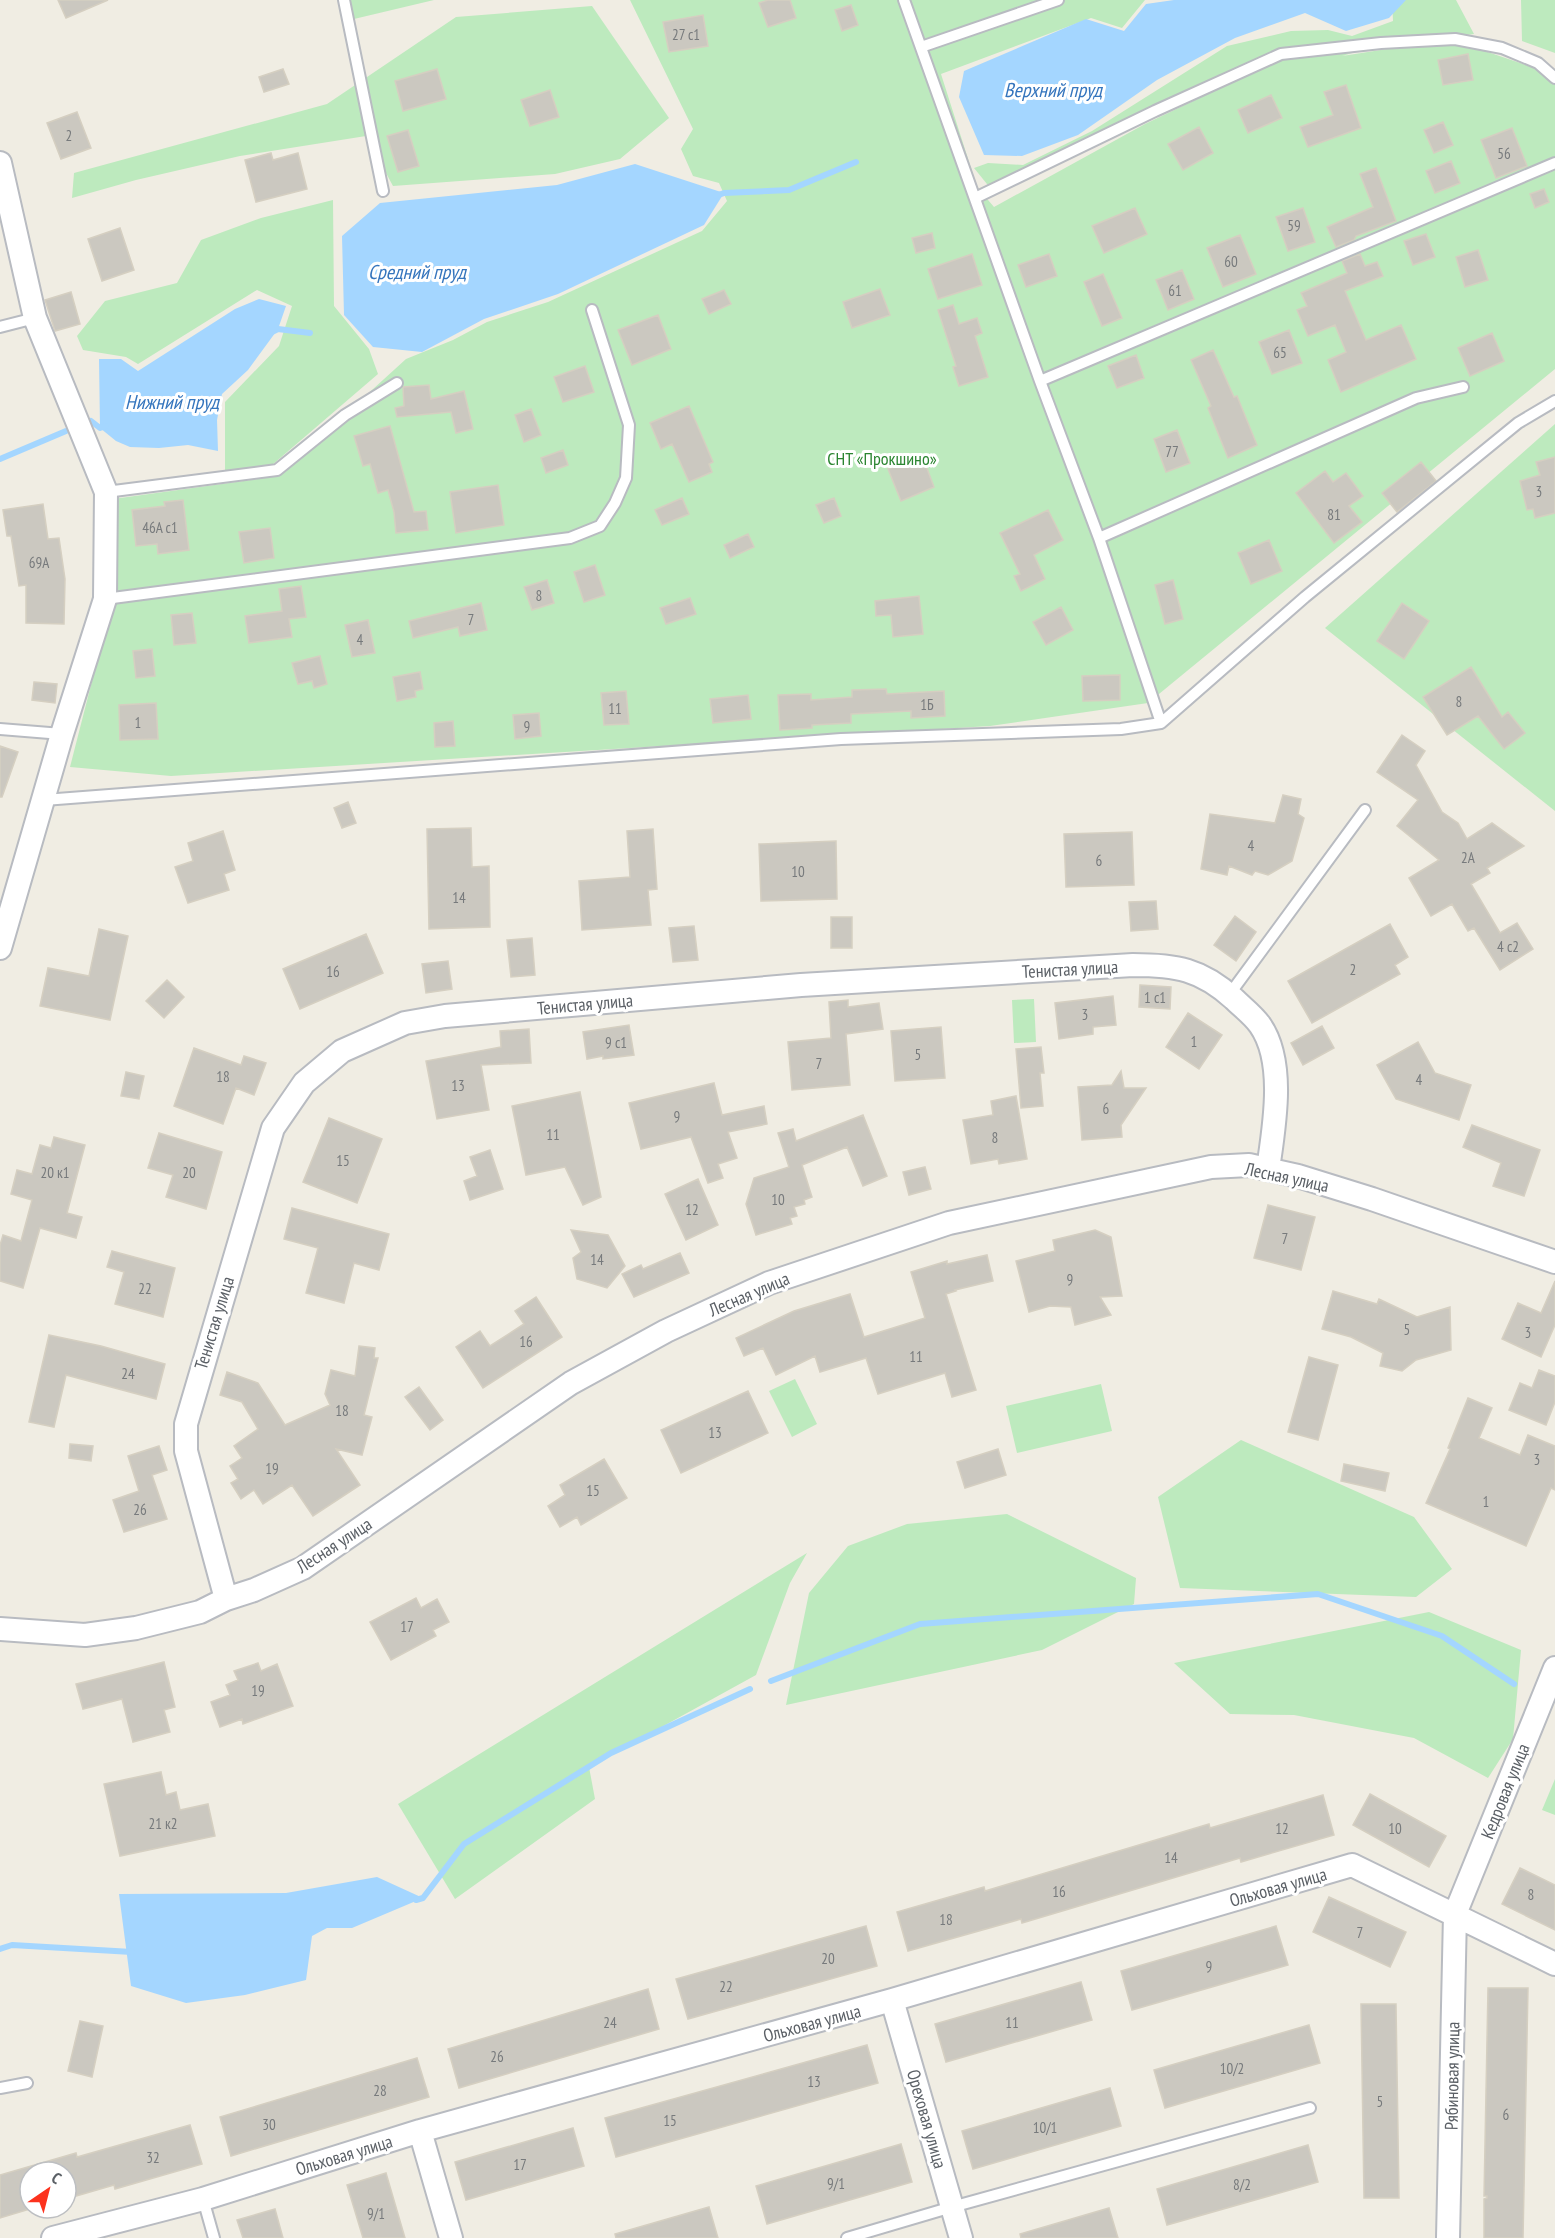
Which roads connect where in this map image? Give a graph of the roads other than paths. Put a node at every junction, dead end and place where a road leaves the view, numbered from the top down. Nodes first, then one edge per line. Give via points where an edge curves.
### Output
1 (344, 0) edge
2 (904, 0) edge
3 (1058, 0) edge
4 (921, 47) junction
5 (1555, 78) edge
6 (0, 163) edge
7 (1555, 164) edge
8 (383, 191) dead end
9 (975, 198) junction
10 (592, 310) dead end
11 (35, 318) junction
12 (0, 327) edge
13 (1040, 381) junction
14 (397, 383) dead end
15 (1463, 387) dead end
16 (1555, 401) edge
17 (106, 492) junction
18 (1099, 538) junction
19 (105, 599) junction
20 (1161, 723) junction
21 (0, 729) edge
22 (62, 734) junction
23 (44, 800) junction
24 (1365, 810) dead end
25 (0, 948) edge
26 (1229, 995) junction
27 (1268, 1169) junction
28 (1555, 1262) edge
29 (226, 1599) junction
30 (0, 1629) edge
31 (1555, 1668) edge
32 (1455, 1914) junction
33 (1555, 1964) edge
34 (892, 2000) junction
35 (27, 2083) dead end
36 (0, 2088) edge
37 (1310, 2109) dead end
38 (420, 2131) junction
39 (203, 2199) junction
40 (952, 2207) junction
41 (53, 2238) edge
42 (214, 2238) edge
43 (451, 2238) edge
44 (847, 2238) edge
45 (961, 2238) edge
46 (1448, 2238) edge

1 - 8 lane
2 - 4 lane
3 - 4 lane
4 - 9 lane
5 - 9 lane via 1538,63 1502,48 1455,39 1281,54
6 - 11 street
7 - 13 lane
9 - 13 lane
10 - 19 lane via 629,425 626,478 600,526 570,538
11 - 12 lane
11 - 17 street
13 - 18 lane
14 - 17 lane via 345,415 277,470
15 - 18 lane via 1416,398
16 - 20 lane via 1518,423 1305,597
17 - 19 street
18 - 20 lane
19 - 22 street
20 - 23 lane via 1121,729 841,739
21 - 22 lane
22 - 23 street
23 - 25 street
24 - 26 lane
26 - 27 street, Тенистая улица via 1260,1025 1272,1053 1275,1120
26 - 29 street, Тенистая улица via 1196,973 1165,965 801,985 445,1016 405,1023 342,1052 304,1083 273,1128 186,1424 186,1451
27 - 28 street, Лесная улица via 1372,1198
27 - 29 street, Лесная улица via 1249,1165 1211,1167 948,1223 769,1283 666,1331 572,1383 303,1568
29 - 30 street, Лесная улица via 200,1612 85,1635
31 - 32 street, Кедровая улица
32 - 33 street, Ольховая улица
32 - 34 street, Ольховая улица via 1352,1865
32 - 46 street, Рябиновая улица
34 - 38 street, Ольховая улица
34 - 40 street, Ореховая улица
35 - 36 lane
37 - 40 lane
38 - 39 street, Ольховая улица
38 - 43 street
39 - 41 street, Ольховая улица
39 - 42 lane
40 - 44 lane
40 - 45 street, Ореховая улица

